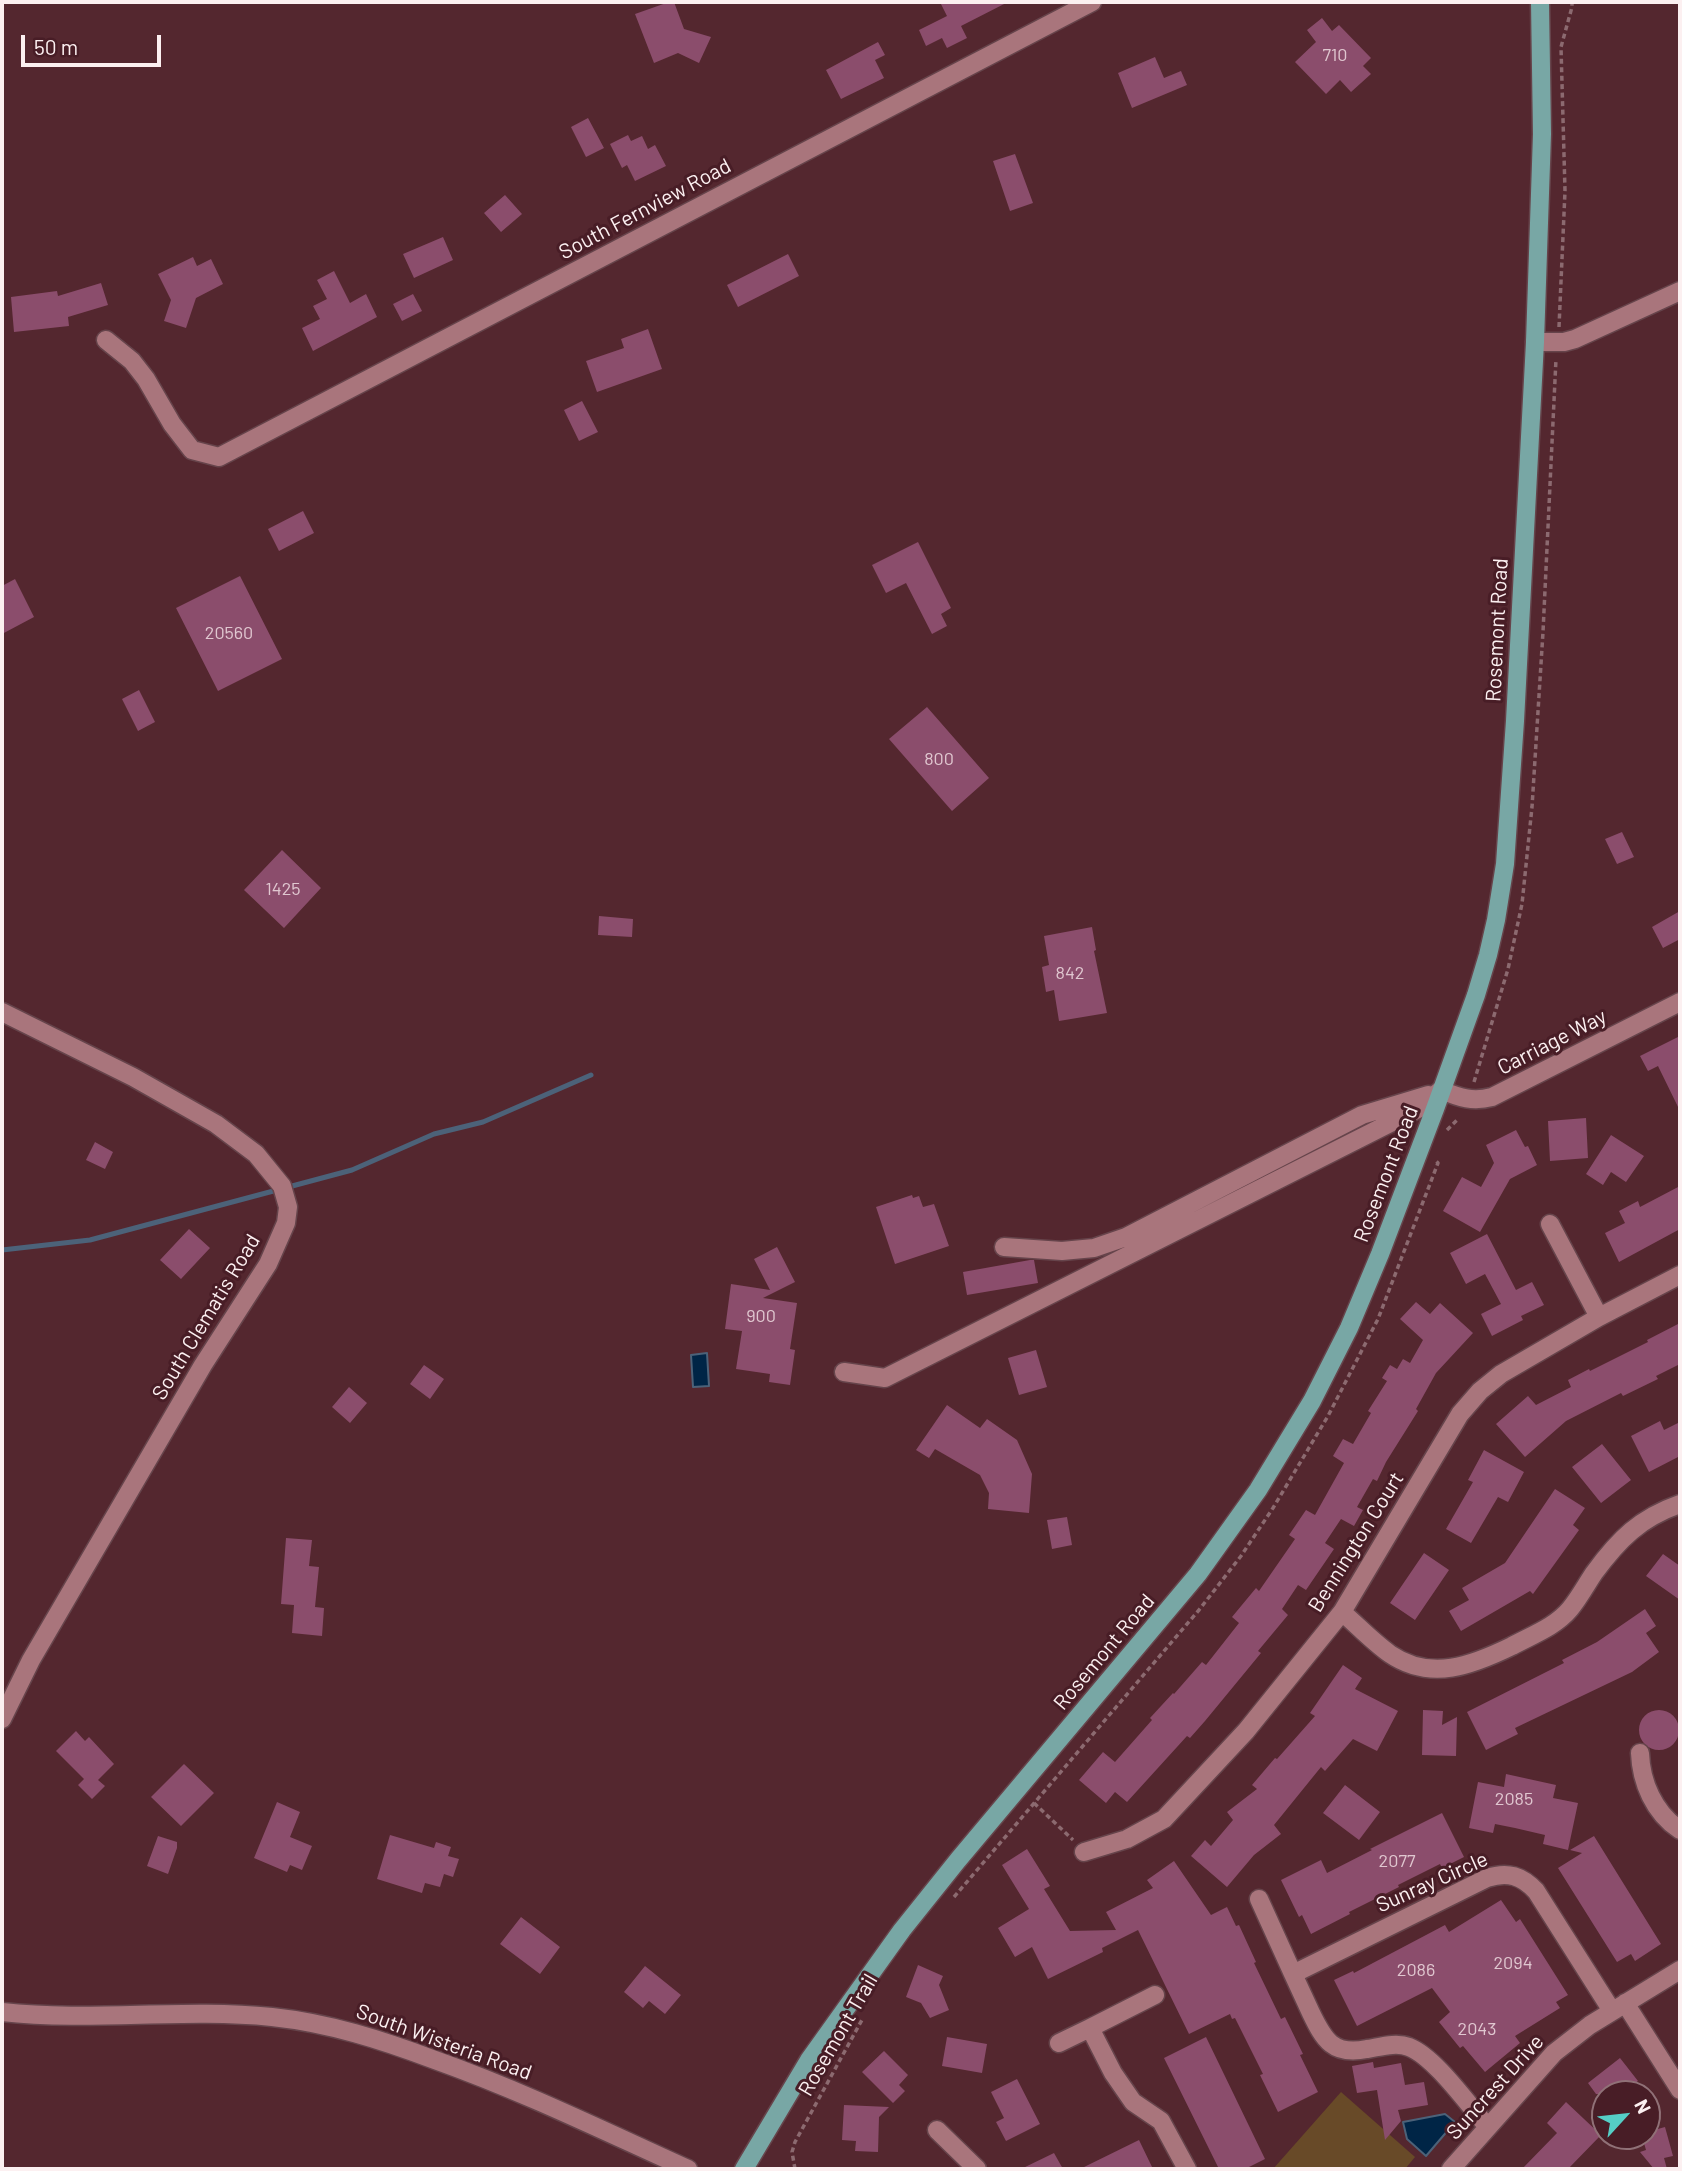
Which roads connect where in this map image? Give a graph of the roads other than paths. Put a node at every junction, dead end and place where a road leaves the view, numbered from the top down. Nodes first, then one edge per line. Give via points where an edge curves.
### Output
1 (1092, 2) edge
2 (1540, 2) edge
3 (1680, 291) edge
4 (106, 340) dead end
5 (1535, 342) junction
6 (1680, 1002) edge
7 (2, 1012) edge
8 (1441, 1090) junction
9 (1549, 1224) dead end
10 (1004, 1247) dead end
11 (1680, 1275) edge
12 (1599, 1317) junction
13 (844, 1372) dead end
14 (1680, 1504) edge
15 (1342, 1612) junction
16 (2, 1719) edge
17 (1640, 1753) dead end
18 (1680, 1830) edge
19 (1084, 1852) dead end
20 (1259, 1899) dead end
21 (1680, 1970) edge
22 (1293, 1974) junction
23 (1155, 1995) dead end
24 (1618, 2007) junction
25 (2, 2012) edge
26 (1090, 2028) junction
27 (1059, 2043) dead end
28 (1680, 2090) edge
29 (1488, 2127) junction
30 (937, 2130) dead end
31 (688, 2169) edge
32 (744, 2169) edge
33 (977, 2169) edge
34 (1187, 2169) edge
35 (1451, 2169) edge

1 - 4 street, South Fernview Road via 219,457 192,450 132,361
2 - 5 main road, Rosemont Road via 1542,134
3 - 5 street via 1575,339
5 - 8 main road, Rosemont Road via 1505,864 1488,955
6 - 8 street, Carriage Way via 1492,1097 1464,1100
7 - 16 street, South Clematis Road via 134,1077 216,1124 256,1154 282,1186 288,1207 268,1264 203,1365 30,1660
8 - 10 street via 1362,1115 1126,1237 1094,1248 1062,1251
8 - 13 street via 1418,1109 885,1378
8 - 32 main road, Rosemont Road via 1353,1319 1312,1401 1258,1490 1198,1574 902,1930 809,2060
9 - 12 street
11 - 12 street, Bennington Court
12 - 15 street, Bennington Court via 1480,1391 1460,1414
14 - 15 street via 1634,1527 1554,1624 1460,1668 1413,1666 1391,1655
15 - 19 street, Bennington Court via 1246,1731 1164,1819 1127,1839
17 - 18 street via 1649,1796
20 - 22 street
21 - 24 street, Suncrest Drive
22 - 24 street, Sunray Circle via 1487,1878 1512,1874 1536,1891
22 - 29 street via 1322,2036 1331,2044 1357,2051 1395,2045 1416,2050
23 - 26 street
24 - 28 street, Sunray Circle
24 - 29 street, Suncrest Drive via 1554,2053
25 - 31 street, South Wisteria Road via 74,2017 246,2015 334,2028 398,2045 485,2078
26 - 27 street
26 - 34 street via 1113,2073 1133,2102 1161,2122
29 - 35 street, Suncrest Drive
30 - 33 street

